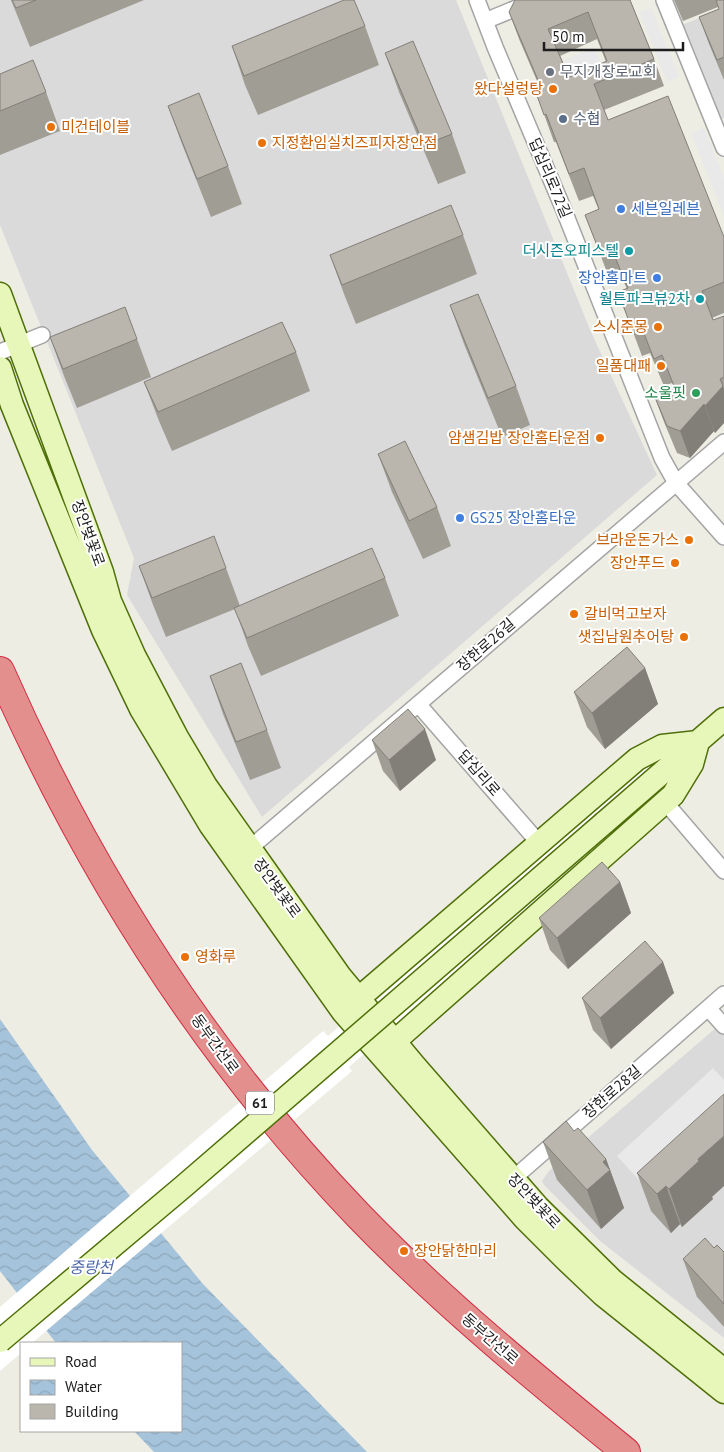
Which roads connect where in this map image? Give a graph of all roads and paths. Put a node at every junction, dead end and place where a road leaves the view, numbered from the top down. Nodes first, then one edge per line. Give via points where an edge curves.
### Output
1 (478, 0) edge
2 (536, 0) edge
3 (664, 0) edge
4 (485, 21) junction
5 (724, 148) edge
6 (0, 294) edge
7 (42, 335) dead end
8 (10, 348) edge
9 (0, 368) edge
10 (724, 442) edge
11 (676, 483) junction
12 (724, 537) edge
13 (0, 671) edge
14 (418, 704) junction
15 (724, 719) edge
16 (698, 742) junction
17 (665, 802) junction
18 (539, 843) junction
19 (249, 849) junction
20 (724, 871) edge
21 (724, 994) edge
22 (359, 998) junction
23 (708, 1008) junction
24 (724, 1026) edge
25 (395, 1041) junction
26 (506, 1184) junction
27 (0, 1341) edge
28 (724, 1370) edge
29 (724, 1392) edge
30 (626, 1452) edge

1 - 4 street, 답십리로72길
2 - 4 street
3 - 5 street
4 - 11 street, 답십리로72길 via 662,458
6 - 8 street, 장안벚꽃로
7 - 8 street
8 - 19 street, 장안벚꽃로 via 134,655 176,737
9 - 26 street, 장안벚꽃로 via 102,630 141,709 190,794 343,1012
10 - 11 street, 장한로26길
11 - 12 street, 답십리로72길
11 - 14 street, 장한로26길
13 - 30 highway, 동부간선로 / 61 via 29,736 136,932 240,1078 299,1151 353,1210 442,1297
14 - 18 street, 답십리로
14 - 19 street, 장한로26길
15 - 16 street
16 - 17 street via 688,770
16 - 18 street via 662,746 644,755
16 - 27 street, bridge
17 - 20 street
17 - 25 street
18 - 22 street
19 - 22 street, 장안벚꽃로
21 - 23 street, 장한로28길
22 - 25 street, 장안벚꽃로
23 - 24 street
23 - 26 street, 장한로28길
25 - 26 street, 장안벚꽃로
26 - 28 street, 장안벚꽃로 via 612,1280
26 - 29 street, 장안벚꽃로 via 532,1226 603,1295

